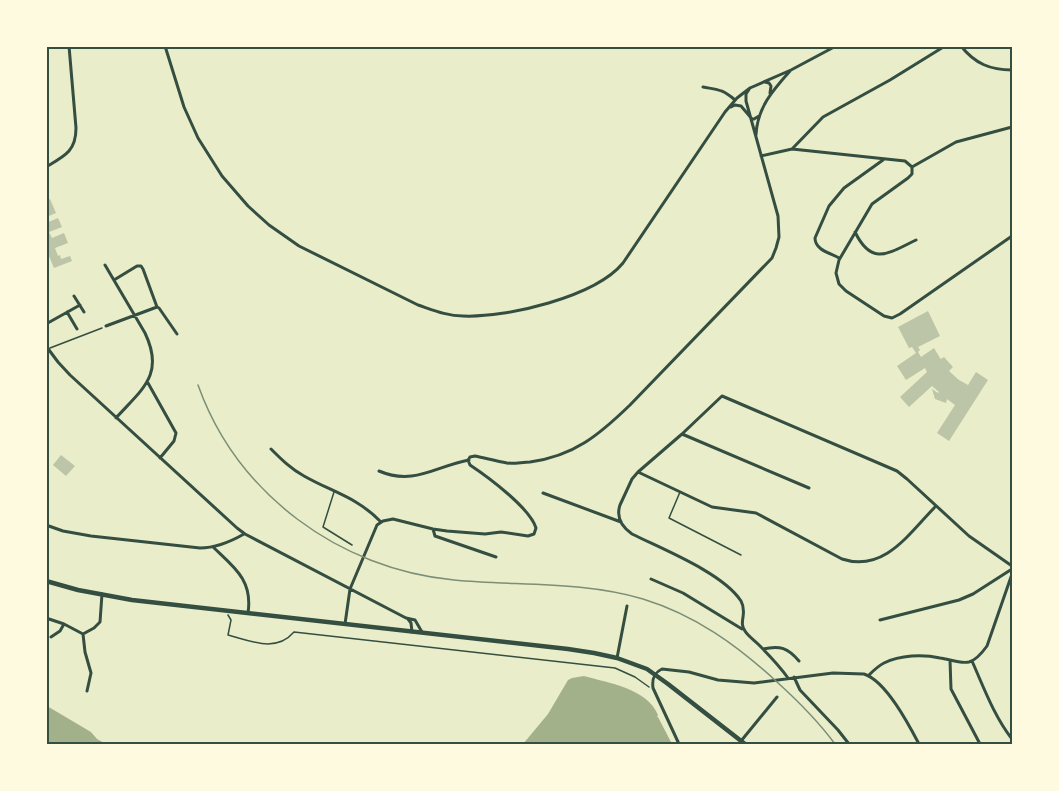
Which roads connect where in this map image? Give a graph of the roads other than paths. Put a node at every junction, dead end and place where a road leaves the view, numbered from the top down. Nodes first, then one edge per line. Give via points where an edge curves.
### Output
1 (69, 46) edge
2 (165, 46) edge
3 (836, 46) edge
4 (945, 46) edge
5 (961, 46) edge
6 (791, 70) junction
7 (1012, 70) edge
8 (763, 82) junction
9 (702, 87) dead end
10 (750, 88) junction
11 (769, 95) junction
12 (735, 100) junction
13 (725, 112) junction
14 (759, 114) junction
15 (750, 117) junction
16 (1012, 127) edge
17 (756, 138) junction
18 (792, 149) junction
19 (761, 156) junction
20 (885, 159) junction
21 (46, 166) edge
22 (912, 166) junction
23 (855, 232) junction
24 (1012, 236) edge
25 (916, 240) dead end
26 (840, 258) junction
27 (105, 265) dead end
28 (114, 280) junction
29 (74, 296) dead end
30 (80, 304) junction
31 (157, 307) junction
32 (67, 312) junction
33 (84, 312) dead end
34 (135, 314) junction
35 (46, 324) edge
36 (104, 327) joint
37 (77, 329) dead end
38 (177, 334) dead end
39 (48, 350) edge
40 (148, 383) junction
41 (116, 418) junction
42 (682, 434) junction
43 (271, 449) dead end
44 (160, 458) junction
45 (469, 460) junction
46 (379, 471) dead end
47 (638, 472) junction
48 (810, 489) dead end
49 (334, 490) junction
50 (680, 492) junction
51 (543, 493) dead end
52 (936, 506) junction
53 (381, 522) junction
54 (621, 522) junction
55 (46, 525) edge
56 (433, 529) junction
57 (245, 534) junction
58 (352, 545) dead end
59 (213, 547) junction
60 (741, 555) dead end
61 (495, 557) dead end
62 (1012, 567) edge
63 (1012, 574) edge
64 (651, 579) dead end
65 (46, 581) edge
66 (350, 589) junction
67 (102, 594) junction
68 (627, 606) dead end
69 (248, 613) junction
70 (46, 618) edge
71 (406, 618) junction
72 (880, 620) dead end
73 (64, 624) junction
74 (345, 624) junction
75 (744, 630) junction
76 (412, 632) junction
77 (83, 634) junction
78 (423, 634) junction
79 (51, 637) dead end
80 (763, 650) junction
81 (617, 658) junction
82 (950, 660) junction
83 (799, 661) dead end
84 (972, 661) junction
85 (655, 674) junction
86 (869, 675) junction
87 (794, 677) junction
88 (786, 679) junction
89 (87, 691) dead end
90 (777, 697) dead end
91 (1012, 739) edge
92 (743, 743) edge
93 (679, 744) edge
94 (849, 744) edge
95 (919, 744) edge
96 (980, 744) edge

1 - 21 street via 76,137 69,152
2 - 13 street via 181,101 198,138 222,176 248,206 311,253 418,304 452,315 525,309 606,278 623,263
3 - 6 street
4 - 18 street via 823,117
5 - 7 street via 982,66
6 - 8 street
6 - 11 street
8 - 10 street
8 - 11 street via 771,86
9 - 12 street via 722,90
10 - 12 street
10 - 15 street via 746,97
11 - 14 street
12 - 13 street
13 - 15 street via 738,105
14 - 15 street via 754,119
14 - 17 street
15 - 17 street
16 - 22 street via 956,142
17 - 19 street
18 - 19 street
18 - 20 street
19 - 45 street via 777,208 779,237 772,258 743,289 593,438 544,460 507,463 475,456
20 - 22 street via 905,161
20 - 26 street via 844,188 829,206 815,243
22 - 23 street via 908,178 872,204
23 - 25 street via 864,248 879,254
23 - 26 street
24 - 26 street via 892,318 839,284 836,273
27 - 28 street
28 - 31 street via 141,266
28 - 34 street
29 - 30 street
30 - 32 street
30 - 33 street
31 - 34 street
31 - 38 street
32 - 35 street
32 - 37 street
34 - 36 street
34 - 40 street via 152,350 153,370
36 - 39 lane
39 - 41 street
40 - 41 street
40 - 44 street via 176,433
41 - 44 street
42 - 47 street
42 - 48 street
42 - 52 street via 722,396 897,471
43 - 49 street via 303,476
44 - 57 street
45 - 46 street via 401,477
45 - 56 street via 531,518 535,531 528,536
47 - 50 street
47 - 54 street via 620,505
49 - 53 street via 357,501
49 - 58 lane via 322,526
50 - 52 street via 715,508 756,513 842,559 855,562 874,560 894,549
50 - 60 lane via 669,518
51 - 54 street
52 - 62 street
53 - 56 street via 393,519
53 - 66 street
54 - 75 street via 632,534 729,587 744,607
55 - 59 street via 98,537
56 - 61 street via 435,536
57 - 59 street
57 - 66 street
59 - 69 street via 242,577 249,597
62 - 72 street via 959,600
63 - 84 street via 987,646
64 - 75 street via 683,593
65 - 67 main road
66 - 71 street
66 - 74 street
67 - 69 main road
67 - 77 street via 100,622
68 - 81 street
69 - 74 main road
70 - 73 street
71 - 76 street
71 - 78 street via 415,620
73 - 77 street
73 - 79 street
74 - 76 main road
75 - 80 street
76 - 78 main road
77 - 89 street via 91,674
78 - 81 main road
80 - 83 street via 787,649
80 - 88 street via 779,665
81 - 85 main road
82 - 84 street
82 - 86 street via 921,656 893,660
82 - 96 street via 951,689
84 - 91 street
85 - 88 street via 665,669 744,683
85 - 92 main road
85 - 93 street via 654,692
86 - 87 street
86 - 95 street via 896,705
87 - 88 street
87 - 94 street via 800,690
90 - 92 street

